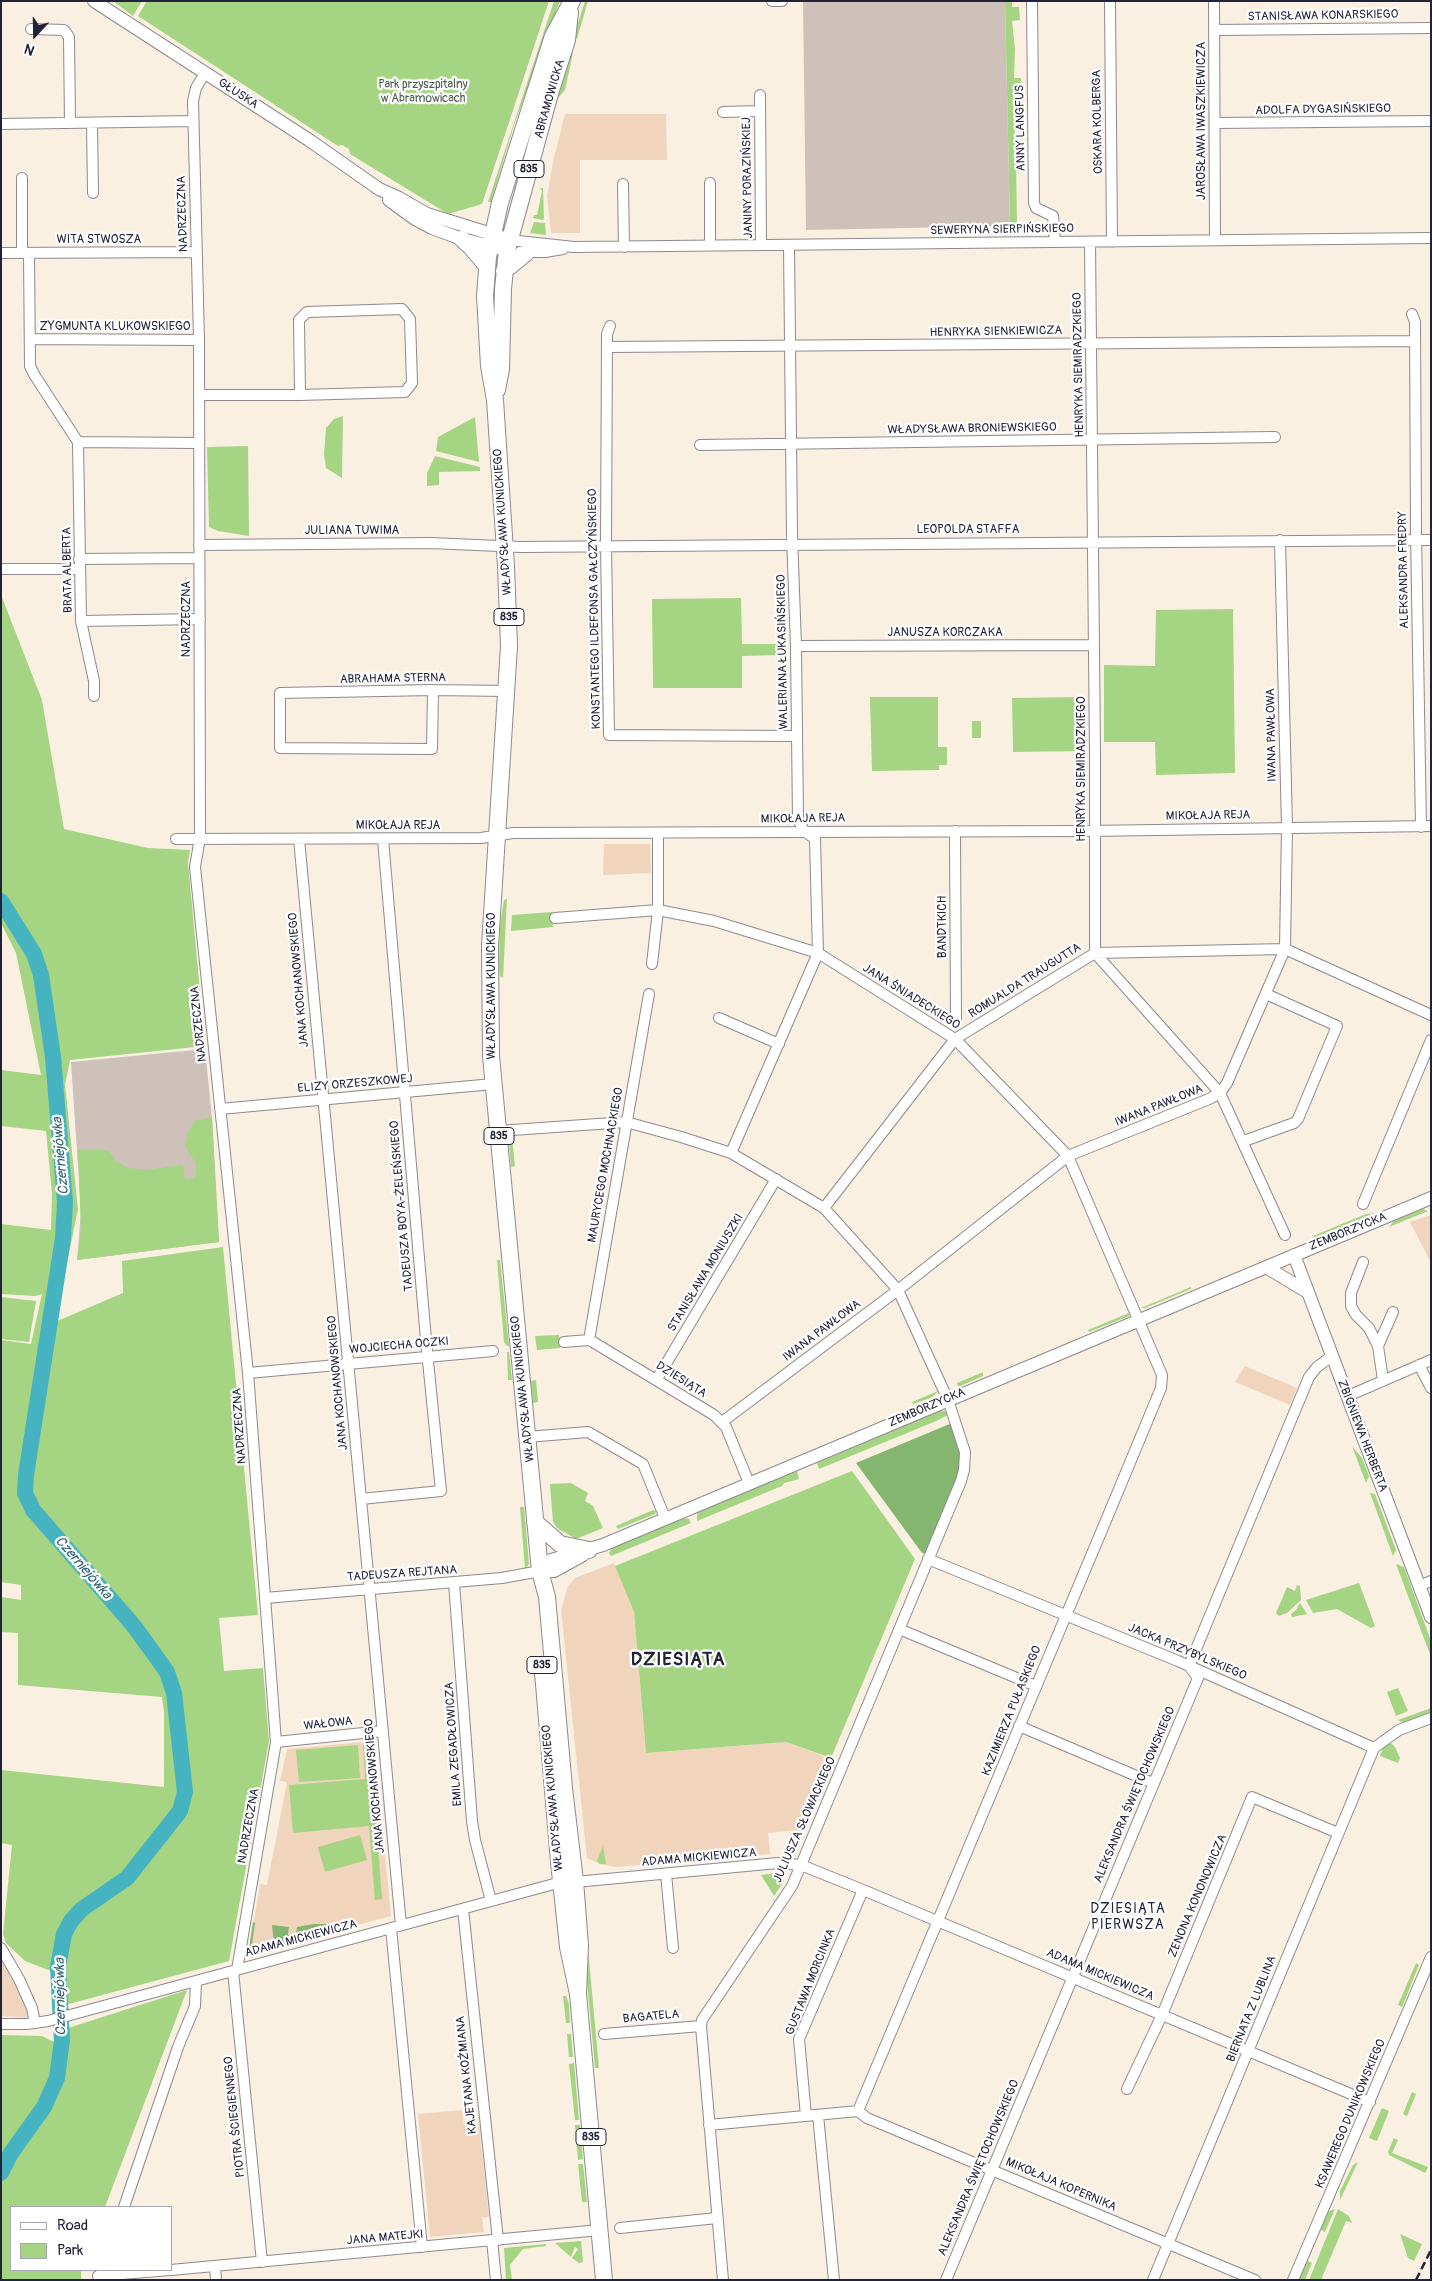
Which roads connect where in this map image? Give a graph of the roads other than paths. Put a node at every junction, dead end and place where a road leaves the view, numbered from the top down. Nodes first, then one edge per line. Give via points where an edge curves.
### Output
1 (94, 1) edge
2 (772, 1) edge
3 (782, 1) edge
4 (1032, 1) edge
5 (1110, 1) edge
6 (1214, 1) edge
7 (571, 3) edge
8 (1431, 28) edge
9 (31, 29) dead end
10 (1215, 30) junction
11 (205, 73) junction
12 (760, 95) dead end
13 (760, 111) junction
14 (723, 112) dead end
15 (193, 121) junction
16 (1431, 121) edge
17 (70, 123) junction
18 (92, 123) junction
19 (1, 124) edge
20 (1215, 124) junction
21 (22, 178) dead end
22 (710, 183) dead end
23 (623, 184) dead end
24 (379, 189) junction
25 (93, 193) dead end
26 (1431, 238) edge
27 (462, 239) junction
28 (491, 240) junction
29 (1215, 240) junction
30 (1055, 242) junction
31 (1090, 242) junction
32 (1112, 242) junction
33 (508, 245) junction
34 (710, 245) junction
35 (762, 245) junction
36 (789, 245) junction
37 (574, 247) junction
38 (624, 247) junction
39 (197, 252) junction
40 (1, 253) edge
41 (26, 253) junction
42 (526, 253) junction
43 (487, 266) junction
44 (504, 271) junction
45 (1412, 314) dead end
46 (610, 326) dead end
47 (31, 339) junction
48 (199, 340) junction
49 (1415, 341) junction
50 (1091, 344) junction
51 (790, 346) junction
52 (607, 347) junction
53 (199, 395) junction
54 (300, 395) junction
55 (495, 400) junction
56 (1275, 437) dead end
57 (1092, 440) junction
58 (78, 442) junction
59 (198, 443) junction
60 (792, 444) junction
61 (700, 445) dead end
62 (1280, 540) junction
63 (1416, 540) junction
64 (1431, 540) edge
65 (1093, 542) junction
66 (792, 544) junction
67 (199, 545) junction
68 (606, 545) junction
69 (505, 546) junction
70 (199, 558) junction
71 (79, 564) junction
72 (1, 569) edge
73 (200, 619) junction
74 (82, 621) junction
75 (1094, 645) junction
76 (796, 646) junction
77 (433, 690) junction
78 (507, 691) junction
79 (94, 696) dead end
80 (797, 736) junction
81 (1426, 826) edge
82 (1287, 827) junction
83 (804, 831) junction
84 (955, 831) junction
85 (1094, 831) junction
86 (498, 834) junction
87 (658, 834) junction
88 (200, 838) junction
89 (383, 838) junction
90 (176, 839) dead end
91 (299, 839) junction
92 (658, 910) junction
93 (555, 918) dead end
94 (1286, 949) junction
95 (1095, 953) junction
96 (818, 954) junction
97 (652, 964) dead end
98 (649, 994) dead end
99 (1266, 994) junction
100 (1431, 1015) edge
101 (719, 1018) dead end
102 (956, 1022) dead end
103 (955, 1039) junction
104 (1431, 1040) edge
105 (779, 1044) junction
106 (493, 1084) junction
107 (405, 1092) junction
108 (1220, 1093) junction
109 (322, 1099) junction
110 (220, 1109) junction
111 (626, 1122) junction
112 (498, 1131) junction
113 (1244, 1141) junction
114 (731, 1153) junction
115 (1068, 1156) junction
116 (776, 1179) junction
117 (1431, 1198) edge
118 (1363, 1204) dead end
119 (824, 1208) junction
120 (1285, 1235) dead end
121 (1294, 1255) junction
122 (1364, 1262) dead end
123 (1266, 1267) junction
124 (898, 1290) junction
125 (1306, 1291) junction
126 (1392, 1312) dead end
127 (1140, 1320) junction
128 (589, 1340) junction
129 (564, 1342) dead end
130 (1378, 1346) junction
131 (493, 1350) dead end
132 (428, 1356) junction
133 (1332, 1356) junction
134 (1431, 1360) edge
135 (348, 1364) junction
136 (1419, 1365) junction
137 (248, 1373) junction
138 (657, 1379) junction
139 (1383, 1380) junction
140 (1431, 1388) edge
141 (1348, 1396) junction
142 (948, 1400) junction
143 (722, 1422) junction
144 (527, 1437) junction
145 (749, 1483) junction
146 (361, 1499) junction
147 (665, 1518) junction
148 (536, 1522) junction
149 (589, 1550) junction
150 (928, 1559) junction
151 (540, 1570) junction
152 (454, 1583) junction
153 (1425, 1584) edge
154 (369, 1589) junction
155 (265, 1598) junction
156 (1066, 1615) junction
157 (1431, 1617) edge
158 (899, 1629) junction
159 (1189, 1666) junction
160 (1036, 1686) junction
161 (1431, 1718) edge
162 (1020, 1726) junction
163 (383, 1731) junction
164 (276, 1742) junction
165 (1374, 1748) junction
166 (1153, 1783) junction
167 (1338, 1833) junction
168 (801, 1865) junction
169 (666, 1874) junction
170 (568, 1882) junction
171 (863, 1890) junction
172 (491, 1901) junction
173 (463, 1909) junction
174 (938, 1921) junction
175 (396, 1927) junction
176 (1, 1948) edge
177 (673, 1948) dead end
178 (1431, 1957) edge
179 (235, 1970) junction
180 (1072, 1977) junction
181 (196, 1981) junction
182 (1162, 2015) junction
183 (35, 2023) junction
184 (1, 2024) edge
185 (701, 2026) junction
186 (604, 2034) dead end
187 (1249, 2051) junction
188 (1126, 2089) dead end
189 (1370, 2102) junction
190 (858, 2111) junction
191 (818, 2115) junction
192 (806, 2116) junction
193 (710, 2125) junction
194 (992, 2170) junction
195 (124, 2206) edge
196 (717, 2218) junction
197 (620, 2228) dead end
198 (600, 2230) junction
199 (495, 2240) junction
200 (1168, 2243) junction
201 (422, 2247) junction
202 (262, 2262) junction
203 (215, 2266) junction
204 (172, 2270) edge
205 (156, 2271) edge
206 (99, 2275) edge
207 (216, 2280) edge
208 (496, 2280) edge
209 (604, 2280) edge
210 (723, 2280) edge
211 (834, 2280) edge
212 (946, 2280) edge
213 (1153, 2280) edge
214 (1255, 2280) edge
215 (1293, 2280) edge

1 - 11 street, GŁUSKA
2 - 3 street
4 - 30 street, ANNY LANGFUS via 1034,203 1036,208 1053,216
5 - 32 street, OSKARA KOLBERGA
6 - 10 street, JAROSŁAWA IWASZKIEWICZA
7 - 28 main road, ABRAMOWICKA / 835 via 554,36 539,78
7 - 33 main road, ABRAMOWICKA / 835 via 568,40
8 - 10 street, STANISŁAWA KONARSKIEGO
9 - 17 street via 64,30 70,37
10 - 20 street, JAROSŁAWA IWASZKIEWICZA
11 - 15 street, NADRZECZNA via 195,91
11 - 24 street, GŁUSKA
12 - 13 street, JANINY PORAZIŃSKIEJ
13 - 14 street, JANINY PORAZIŃSKIEJ
13 - 35 street, JANINY PORAZIŃSKIEJ
15 - 18 street
15 - 39 street, NADRZECZNA
16 - 20 street, ADOLFA DYGASIŃSKIEGO
17 - 18 street
17 - 19 street
18 - 25 street
20 - 29 street, JAROSŁAWA IWASZKIEWICZA
21 - 41 street
22 - 34 street
23 - 38 street
24 - 27 street, GŁUSKA via 421,223
24 - 28 street, GŁUSKA via 427,214
26 - 29 street, SEWERYNA SIERPIŃSKIEGO
27 - 28 street, GŁUSKA
27 - 43 main road
28 - 33 street
28 - 43 main road, WŁADYSŁAWA KUNICKIEGO / 835
29 - 32 street, SEWERYNA SIERPIŃSKIEGO
30 - 31 street, SEWERYNA SIERPIŃSKIEGO
30 - 36 street, SEWERYNA SIERPIŃSKIEGO
31 - 32 street, SEWERYNA SIERPIŃSKIEGO
31 - 50 street, HENRYKA SIEMIRADZKIEGO
33 - 37 street, SEWERYNA SIERPIŃSKIEGO
33 - 42 street, SEWERYNA SIERPIŃSKIEGO
33 - 44 main road, WŁADYSŁAWA KUNICKIEGO / 835
34 - 35 street, SEWERYNA SIERPIŃSKIEGO
34 - 38 street, SEWERYNA SIERPIŃSKIEGO
35 - 36 street, SEWERYNA SIERPIŃSKIEGO
36 - 51 street, WALERIANA ŁUKASIŃSKIEGO
37 - 38 street, SEWERYNA SIERPIŃSKIEGO
37 - 42 street, SEWERYNA SIERPIŃSKIEGO
39 - 41 street, WITA STWOSZA
39 - 48 street, NADRZECZNA
40 - 41 street, WITA STWOSZA
41 - 47 street
42 - 44 main road
43 - 55 main road, WŁADYSŁAWA KUNICKIEGO / 835 via 485,305
44 - 55 main road, WŁADYSŁAWA KUNICKIEGO / 835 via 501,369
45 - 49 street, ALEKSANDRA FREDRY
46 - 52 street, KONSTANTEGO ILDEFONSA GAŁCZYŃSKIEGO
47 - 48 street, ZYGMUNTA KLUKOWSKIEGO
47 - 58 street via 30,366
48 - 53 street, NADRZECZNA
49 - 50 street, HENRYKA SIENKIEWICZA
49 - 63 street, ALEKSANDRA FREDRY
50 - 51 street, HENRYKA SIENKIEWICZA
50 - 57 street, HENRYKA SIEMIRADZKIEGO
51 - 52 street, HENRYKA SIENKIEWICZA
51 - 60 street, WALERIANA ŁUKASIŃSKIEGO
52 - 68 street, KONSTANTEGO ILDEFONSA GAŁCZYŃSKIEGO
53 - 54 street
53 - 59 street, NADRZECZNA
54 - 54 street via 299,320 307,312 402,308 410,319 412,383 405,392
55 - 69 main road, WŁADYSŁAWA KUNICKIEGO / 835
56 - 57 street, WŁADYSŁAWA BRONIEWSKIEGO
57 - 60 street, WŁADYSŁAWA BRONIEWSKIEGO
57 - 65 street, HENRYKA SIEMIRADZKIEGO
58 - 59 street
58 - 71 street, BRATA ALBERTA
59 - 67 street, NADRZECZNA
60 - 61 street, WŁADYSŁAWA BRONIEWSKIEGO
60 - 66 street, WALERIANA ŁUKASIŃSKIEGO
62 - 63 street, LEOPOLDA STAFFA
62 - 65 street, LEOPOLDA STAFFA
62 - 82 street, IWANA PAWŁOWA
63 - 64 street, LEOPOLDA STAFFA
63 - 81 street, ALEKSANDRA FREDRY
65 - 66 street, LEOPOLDA STAFFA
65 - 75 street, HENRYKA SIEMIRADZKIEGO
66 - 68 street, LEOPOLDA STAFFA
66 - 76 street, WALERIANA ŁUKASIŃSKIEGO
67 - 69 street, JULIANA TUWIMA via 431,543
67 - 70 street, NADRZECZNA
68 - 69 street, LEOPOLDA STAFFA
68 - 80 street, KONSTANTEGO ILDEFONSA GAŁCZYŃSKIEGO via 609,735
69 - 78 main road, WŁADYSŁAWA KUNICKIEGO / 835 via 509,622
70 - 71 street
70 - 73 street, NADRZECZNA
71 - 72 street
71 - 74 street, BRATA ALBERTA
73 - 74 street
73 - 88 street, NADRZECZNA
74 - 79 street, BRATA ALBERTA
75 - 76 street, JANUSZA KORCZAKA
75 - 85 street, HENRYKA SIEMIRADZKIEGO
76 - 80 street, WALERIANA ŁUKASIŃSKIEGO
77 - 77 street, ABRAHAMA STERNA via 280,694 280,748 432,749
77 - 78 street, ABRAHAMA STERNA
78 - 86 main road, WŁADYSŁAWA KUNICKIEGO / 835
80 - 83 street, WALERIANA ŁUKASIŃSKIEGO via 798,819
81 - 82 street, MIKOŁAJA REJA
82 - 85 street, MIKOŁAJA REJA
82 - 94 street, IWANA PAWŁOWA
83 - 84 street, MIKOŁAJA REJA
83 - 87 street, MIKOŁAJA REJA
83 - 96 street, WALERIANA ŁUKASIŃSKIEGO via 815,839
84 - 85 street, MIKOŁAJA REJA
84 - 102 street, BANDTKICH
85 - 95 street, HENRYKA SIEMIRADZKIEGO
86 - 87 street, MIKOŁAJA REJA
86 - 89 street, MIKOŁAJA REJA via 481,838
86 - 106 main road, WŁADYSŁAWA KUNICKIEGO / 835 via 490,968
87 - 92 street
88 - 90 street, MIKOŁAJA REJA
88 - 91 street, MIKOŁAJA REJA
88 - 110 street, NADRZECZNA via 195,867
89 - 91 street, MIKOŁAJA REJA
89 - 107 street, TADEUSZA BOYA-ŻELEŃSKIEGO
91 - 109 street, JANA KOCHANOWSKIEGO
92 - 93 street, JANA ŚNIADECKIEGO
92 - 96 street, JANA ŚNIADECKIEGO via 714,921
92 - 97 street
94 - 95 street, ROMUALDA TRAUGUTTA
94 - 99 street, IWANA PAWŁOWA
94 - 100 street, ROMUALDA TRAUGUTTA
95 - 103 street, ROMUALDA TRAUGUTTA
95 - 108 street
96 - 103 street, JANA ŚNIADECKIEGO
96 - 105 street, WALERIANA ŁUKASIŃSKIEGO
98 - 111 street, MAURYCEGO MOCHNACKIEGO
99 - 108 street, IWANA PAWŁOWA
99 - 113 street via 1337,1026 1298,1119
101 - 105 street
103 - 115 street, JANA ŚNIADECKIEGO
103 - 119 street, ROMUALDA TRAUGUTTA
104 - 118 street
105 - 114 street, WALERIANA ŁUKASIŃSKIEGO
106 - 107 street, ELIZY ORZESZKOWEJ
106 - 112 main road, WŁADYSŁAWA KUNICKIEGO / 835
107 - 109 street, ELIZY ORZESZKOWEJ
107 - 132 street, TADEUSZA BOYA-ŻELEŃSKIEGO
108 - 113 street
108 - 115 street, IWANA PAWŁOWA
109 - 110 street, ELIZY ORZESZKOWEJ
109 - 135 street, JANA KOCHANOWSKIEGO
110 - 137 street, NADRZECZNA
111 - 112 street, JULIUSZA SŁOWACKIEGO
111 - 114 street, JULIUSZA SŁOWACKIEGO
111 - 128 street, MAURYCEGO MOCHNACKIEGO
112 - 144 main road, WŁADYSŁAWA KUNICKIEGO / 835
113 - 120 street
114 - 116 street, JULIUSZA SŁOWACKIEGO
115 - 124 street, IWANA PAWŁOWA
115 - 127 street, JANA ŚNIADECKIEGO
116 - 119 street, JULIUSZA SŁOWACKIEGO
116 - 138 street, STANISŁAWA MONIUSZKI
117 - 121 street, ZEMBORZYCKA
119 - 124 street, JULIUSZA SŁOWACKIEGO
121 - 123 street, ZEMBORZYCKA
121 - 125 street, ZBIGNIEWA HERBERTA
122 - 130 street via 1351,1293 1351,1306 1369,1328
123 - 125 street
123 - 127 street, ZEMBORZYCKA
124 - 142 street, JULIUSZA SŁOWACKIEGO
124 - 143 street, IWANA PAWŁOWA
125 - 133 street, ZBIGNIEWA HERBERTA
126 - 130 street
127 - 142 street, ZEMBORZYCKA
127 - 156 street, KAZIMIERZA PUŁASKIEGO via 1163,1384
128 - 129 street
128 - 138 street, DZIESIĄTA
130 - 139 street
131 - 132 street, WOJCIECHA OCZKI
132 - 135 street, WOJCIECHA OCZKI
132 - 146 street, TADEUSZA BOYA-ŻELEŃSKIEGO via 441,1491
133 - 141 street, ZBIGNIEWA HERBERTA
133 - 159 street via 1309,1377
134 - 136 street
135 - 137 street, WOJCIECHA OCZKI
135 - 146 street, JANA KOCHANOWSKIEGO
136 - 139 street
136 - 140 street
137 - 155 street, NADRZECZNA
138 - 143 street, DZIESIĄTA
139 - 141 street
141 - 153 street, ZBIGNIEWA HERBERTA
142 - 145 street, ZEMBORZYCKA
142 - 150 street, JULIUSZA SŁOWACKIEGO via 965,1452 964,1470
143 - 145 street
144 - 147 street via 588,1432 643,1464
144 - 148 main road, WŁADYSŁAWA KUNICKIEGO / 835
145 - 147 street, ZEMBORZYCKA
146 - 154 street, JANA KOCHANOWSKIEGO
147 - 149 street, ZEMBORZYCKA
148 - 149 main road via 560,1544
148 - 151 main road, WŁADYSŁAWA KUNICKIEGO / 835
149 - 151 street, ZEMBORZYCKA via 550,1560
150 - 156 street, JACKA PRZYBYLSKIEGO
150 - 158 street, JULIUSZA SŁOWACKIEGO
151 - 152 street, TADEUSZA REJTANA via 525,1575
151 - 170 main road, WŁADYSŁAWA KUNICKIEGO / 835 via 536,1597 548,1760
152 - 154 street, TADEUSZA REJTANA
152 - 172 street, EMILA ZEGADŁOWICZA via 472,1821
153 - 157 street, ZBIGNIEWA HERBERTA
154 - 155 street, TADEUSZA REJTANA
154 - 163 street, JANA KOCHANOWSKIEGO
155 - 164 street, NADRZECZNA
156 - 159 street, JACKA PRZYBYLSKIEGO
156 - 160 street, KAZIMIERZA PUŁASKIEGO
158 - 160 street
158 - 168 street, JULIUSZA SŁOWACKIEGO
159 - 165 street, JACKA PRZYBYLSKIEGO
159 - 166 street, ALEKSANDRA ŚWIĘTOCHOWSKIEGO via 1198,1678
160 - 162 street, KAZIMIERZA PUŁASKIEGO
161 - 165 street via 1399,1730
162 - 166 street
162 - 174 street, KAZIMIERZA PUŁASKIEGO
163 - 164 street, WAŁOWA
163 - 175 street, JANA KOCHANOWSKIEGO
164 - 179 street, NADRZECZNA
165 - 167 street, BIERNATA Z LUBLINA
166 - 180 street, ALEKSANDRA ŚWIĘTOCHOWSKIEGO
167 - 182 street, ZENONA KONONOWICZA via 1252,1797
167 - 187 street, BIERNATA Z LUBLINA
168 - 169 street, ADAMA MICKIEWICZA via 778,1863
168 - 171 street, ADAMA MICKIEWICZA
168 - 185 street, JULIUSZA SŁOWACKIEGO via 792,1886
169 - 170 street, ADAMA MICKIEWICZA
169 - 177 street
170 - 172 street, ADAMA MICKIEWICZA
170 - 198 main road, WŁADYSŁAWA KUNICKIEGO / 835 via 580,1944 578,1994
171 - 174 street, ADAMA MICKIEWICZA
171 - 192 street, GUSTAWA MORCINKA via 799,2039
172 - 173 street, ADAMA MICKIEWICZA
173 - 175 street, ADAMA MICKIEWICZA
173 - 199 street, KAJETANA KOŹMIANA
174 - 180 street, ADAMA MICKIEWICZA
174 - 190 street, KAZIMIERZA PUŁASKIEGO
175 - 179 street, ADAMA MICKIEWICZA
175 - 201 street, JANA KOCHANOWSKIEGO
176 - 183 street via 23,1987
178 - 189 street, KSAWEREGO DUNIKOWSKIEGO
179 - 181 street, ADAMA MICKIEWICZA
179 - 202 street, PIOTRA ŚCIEGIENNEGO
180 - 182 street, ADAMA MICKIEWICZA
180 - 194 street, ALEKSANDRA ŚWIĘTOCHOWSKIEGO
181 - 183 street, ADAMA MICKIEWICZA
181 - 195 street via 195,2006
182 - 187 street, ADAMA MICKIEWICZA
182 - 188 street, ZENONA KONONOWICZA
183 - 184 street, ADAMA MICKIEWICZA
185 - 186 street, BAGATELA
185 - 193 street
187 - 189 street, ADAMA MICKIEWICZA
187 - 200 street, BIERNATA Z LUBLINA
189 - 215 street, KSAWEREGO DUNIKOWSKIEGO
190 - 191 street
190 - 194 street, MIKOŁAJA KOPERNIKA via 867,2118
191 - 192 street
191 - 211 street
192 - 193 street
193 - 196 street
194 - 200 street, MIKOŁAJA KOPERNIKA
194 - 212 street, ALEKSANDRA ŚWIĘTOCHOWSKIEGO
196 - 197 street
196 - 210 street
198 - 199 street, JANA MATEJKI
198 - 209 main road, WŁADYSŁAWA KUNICKIEGO / 835
199 - 201 street, JANA MATEJKI
199 - 208 street, KAJETANA KOŹMIANA
200 - 213 street, BIERNATA Z LUBLINA
200 - 214 street, MIKOŁAJA KOPERNIKA
201 - 202 street, JANA MATEJKI
202 - 203 street, JANA MATEJKI
203 - 204 street, JANA MATEJKI
203 - 207 street
205 - 206 street, JANA MATEJKI

